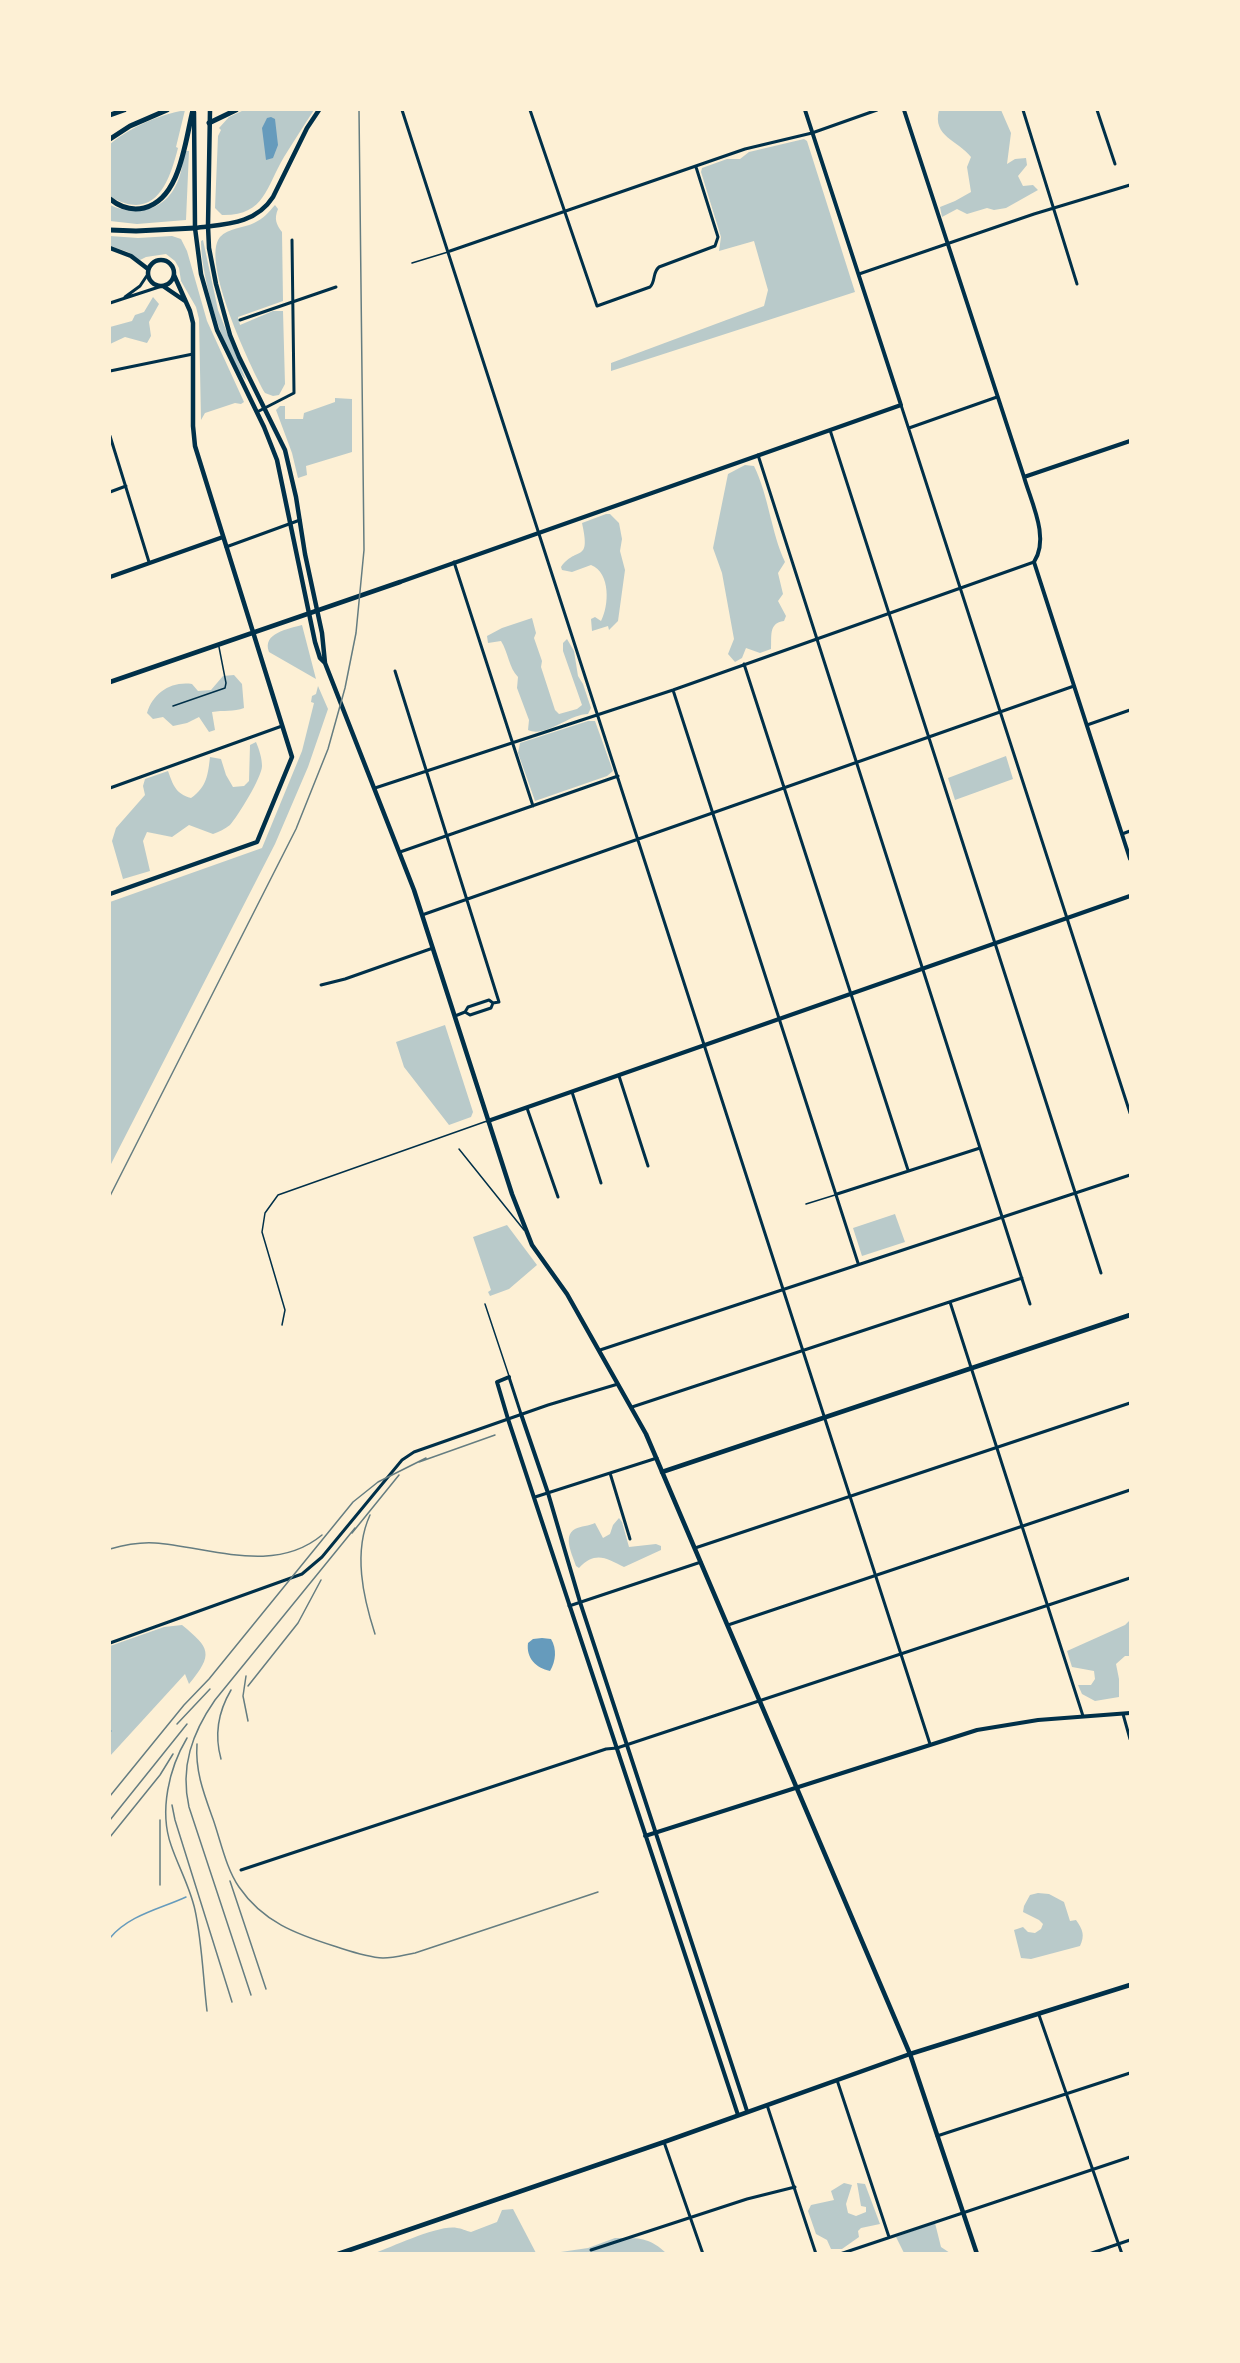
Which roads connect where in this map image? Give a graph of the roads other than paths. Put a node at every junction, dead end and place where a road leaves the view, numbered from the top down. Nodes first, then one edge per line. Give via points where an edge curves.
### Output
1 (124, 110) edge
2 (167, 110) edge
3 (194, 110) edge
4 (210, 110) edge
5 (236, 110) edge
6 (319, 110) edge
7 (402, 110) edge
8 (530, 110) edge
9 (805, 110) edge
10 (877, 110) edge
11 (904, 110) edge
12 (1023, 110) edge
13 (1097, 110) edge
14 (110, 115) edge
15 (209, 123) junction
16 (812, 133) junction
17 (110, 139) edge
18 (1115, 164) dead end
19 (696, 167) junction
20 (1131, 185) edge
21 (110, 199) edge
22 (1055, 208) junction
23 (565, 213) junction
24 (208, 226) junction
25 (195, 228) junction
26 (110, 230) edge
27 (292, 240) dead end
28 (948, 244) junction
29 (110, 248) edge
30 (450, 251) junction
31 (412, 263) dead end
32 (148, 272) junction
33 (859, 274) junction
34 (174, 275) junction
35 (1077, 284) dead end
36 (163, 286) junction
37 (336, 287) dead end
38 (123, 298) junction
39 (185, 301) junction
40 (293, 302) junction
41 (110, 303) edge
42 (240, 320) dead end
43 (193, 354) junction
44 (110, 370) edge
45 (997, 397) junction
46 (901, 405) junction
47 (264, 408) junction
48 (257, 412) junction
49 (909, 428) junction
50 (830, 430) junction
51 (110, 436) edge
52 (1131, 441) edge
53 (758, 455) junction
54 (1024, 477) junction
55 (126, 486) junction
56 (110, 492) edge
57 (300, 520) junction
58 (290, 523) junction
59 (540, 532) junction
60 (223, 537) junction
61 (226, 547) junction
62 (150, 562) junction
63 (454, 562) junction
64 (1034, 562) junction
65 (110, 577) edge
66 (400, 582) joint
67 (961, 588) junction
68 (317, 611) junction
69 (310, 614) junction
70 (888, 614) junction
71 (254, 631) junction
72 (816, 639) junction
73 (218, 643) junction
74 (325, 663) junction
75 (744, 664) junction
76 (394, 671) dead end
77 (110, 682) edge
78 (1074, 686) junction
79 (673, 690) junction
80 (173, 706) dead end
81 (1131, 710) edge
82 (1001, 711) junction
83 (599, 715) junction
84 (284, 725) junction
85 (1087, 725) junction
86 (927, 737) junction
87 (513, 743) junction
88 (855, 762) junction
89 (426, 772) junction
90 (618, 776) junction
91 (784, 787) junction
92 (110, 788) edge
93 (375, 788) junction
94 (533, 806) junction
95 (712, 813) junction
96 (1131, 831) edge
97 (1122, 834) junction
98 (447, 836) junction
99 (638, 839) junction
100 (400, 852) junction
101 (1131, 859) edge
102 (110, 894) edge
103 (1131, 896) edge
104 (467, 900) junction
105 (422, 915) junction
106 (1068, 917) junction
107 (995, 944) junction
108 (433, 948) junction
109 (923, 968) junction
110 (321, 985) dead end
111 (851, 994) junction
112 (493, 1004) junction
113 (465, 1012) junction
114 (454, 1016) junction
115 (779, 1019) junction
116 (704, 1045) junction
117 (619, 1076) junction
118 (572, 1092) junction
119 (527, 1108) junction
120 (1131, 1113) edge
121 (488, 1121) junction
122 (980, 1148) junction
123 (459, 1149) dead end
124 (648, 1166) dead end
125 (908, 1170) junction
126 (1131, 1175) edge
127 (601, 1183) dead end
128 (1075, 1193) junction
129 (836, 1195) junction
130 (558, 1197) dead end
131 (806, 1204) dead end
132 (1002, 1216) junction
133 (528, 1234) junction
134 (858, 1263) junction
135 (1101, 1273) dead end
136 (1022, 1278) junction
137 (783, 1288) junction
138 (950, 1302) junction
139 (485, 1304) dead end
140 (1030, 1304) dead end
141 (1131, 1315) edge
142 (282, 1325) dead end
143 (600, 1350) junction
144 (803, 1350) junction
145 (972, 1368) junction
146 (509, 1377) junction
147 (619, 1383) junction
148 (1131, 1402) edge
149 (632, 1407) junction
150 (521, 1414) junction
151 (824, 1417) junction
152 (508, 1419) junction
153 (998, 1447) junction
154 (657, 1458) junction
155 (662, 1472) junction
156 (609, 1473) junction
157 (1131, 1490) edge
158 (548, 1493) junction
159 (850, 1496) junction
160 (535, 1497) junction
161 (1023, 1526) junction
162 (630, 1539) dead end
163 (695, 1548) junction
164 (701, 1562) junction
165 (876, 1576) junction
166 (1131, 1578) edge
167 (580, 1602) junction
168 (1048, 1605) junction
169 (569, 1606) junction
170 (728, 1625) junction
171 (110, 1643) edge
172 (902, 1654) junction
173 (760, 1702) junction
174 (1123, 1713) junction
175 (1131, 1713) edge
176 (1083, 1716) junction
177 (1131, 1739) edge
178 (930, 1744) junction
179 (627, 1745) junction
180 (617, 1748) junction
181 (797, 1788) junction
182 (656, 1833) junction
183 (645, 1836) junction
184 (241, 1870) dead end
185 (1131, 1985) edge
186 (1039, 2015) junction
187 (910, 2054) junction
188 (1131, 2073) edge
189 (837, 2080) junction
190 (1066, 2094) junction
191 (767, 2105) junction
192 (747, 2111) junction
193 (738, 2115) junction
194 (938, 2136) junction
195 (664, 2142) junction
196 (1131, 2157) edge
197 (1093, 2169) junction
198 (795, 2187) junction
199 (963, 2212) junction
200 (691, 2218) junction
201 (889, 2236) junction
202 (1131, 2240) edge
203 (1119, 2244) junction
204 (591, 2250) dead end
205 (338, 2253) edge
206 (703, 2253) edge
207 (816, 2253) edge
208 (840, 2253) edge
209 (977, 2253) edge
210 (1089, 2253) edge
211 (1122, 2253) edge

1 - 14 highway
2 - 17 highway
3 - 21 highway via 177,173 164,197 140,209 122,207
3 - 25 main road
4 - 15 main road
5 - 15 highway
6 - 24 main road via 266,207 249,219
7 - 30 street
8 - 23 street
9 - 16 street
10 - 16 street
11 - 28 street
12 - 22 street
13 - 18 street
15 - 24 main road
16 - 19 street via 745,149
16 - 33 street
19 - 23 street
19 - 23 street via 718,237 716,244 659,267 650,287 597,306
20 - 22 street
22 - 28 street
22 - 35 street
23 - 30 street
24 - 25 main road
24 - 47 main road via 212,265 230,335
25 - 26 highway
25 - 48 main road via 212,316
27 - 40 street
28 - 33 street
28 - 45 street
29 - 32 main road via 132,256
30 - 31 lane
30 - 59 street
32 - 34 main road via 154,261 164,260 172,265
32 - 36 main road via 153,283
32 - 38 street via 140,286
33 - 46 street
34 - 36 main road
34 - 39 main road
36 - 38 street
36 - 39 main road
37 - 40 street
38 - 41 street
39 - 43 main road via 193,323
40 - 42 street
40 - 47 street via 294,393
43 - 44 street
43 - 60 main road via 194,442
45 - 49 street
45 - 54 street
46 - 49 street
46 - 50 street
47 - 48 street
47 - 57 main road via 285,450
48 - 58 main road via 276,458
49 - 67 street
50 - 53 street
50 - 70 street
51 - 55 street
52 - 54 street
53 - 59 street
53 - 72 street
54 - 64 street via 1042,545
55 - 56 street
55 - 62 street
57 - 58 street
57 - 68 main road
58 - 61 street
58 - 69 main road
59 - 63 street
59 - 83 street
60 - 61 main road
60 - 62 street
61 - 71 main road
62 - 65 street
63 - 66 street
63 - 87 street
64 - 67 street
64 - 78 street
66 - 68 main road
67 - 70 street
67 - 82 street
68 - 69 main road
68 - 74 main road
69 - 71 main road
69 - 74 main road via 320,658
70 - 72 street
70 - 86 street
71 - 73 main road
71 - 84 main road
72 - 75 street
72 - 88 street
73 - 77 main road
73 - 80 lane via 225,688
74 - 93 main road
75 - 79 street
75 - 91 street
76 - 89 street
78 - 82 street
78 - 85 street
79 - 83 street
79 - 95 street
81 - 85 street
82 - 86 street
82 - 106 street
83 - 87 street
83 - 90 street
84 - 92 street
84 - 102 main road via 292,757 256,842
85 - 97 street
86 - 88 street
86 - 107 street
87 - 89 street
87 - 94 street
88 - 91 street
88 - 109 street
89 - 93 street
89 - 98 street
90 - 94 street
90 - 99 street
91 - 95 street
91 - 111 street
93 - 100 main road
94 - 98 street
95 - 99 street
95 - 115 street
96 - 97 street
97 - 101 street
98 - 100 street
98 - 104 street
99 - 104 street
99 - 116 street
100 - 105 main road
103 - 106 street
104 - 105 street
104 - 112 street via 499,1002
105 - 108 main road
106 - 107 street
106 - 120 street
107 - 109 street
107 - 128 street
108 - 110 street
108 - 114 main road
109 - 111 street
109 - 122 street
111 - 115 street
111 - 125 street
112 - 113 street via 470,1015
112 - 113 street via 489,1000 468,1007
113 - 114 street
114 - 121 main road
115 - 116 street
115 - 129 street
116 - 117 street
116 - 137 street
117 - 118 street
117 - 124 street
118 - 119 street
118 - 127 street
119 - 121 street
119 - 130 street
121 - 133 main road
121 - 142 lane via 278,1195 265,1213 262,1232 285,1310
122 - 125 street
122 - 132 street
123 - 133 lane
125 - 129 street
126 - 128 street
128 - 132 street
128 - 135 street
129 - 131 lane
129 - 134 street
132 - 134 street
132 - 136 street
133 - 143 main road
134 - 137 street
136 - 138 street
136 - 140 street
137 - 143 street
137 - 144 street
138 - 144 street
138 - 145 street
139 - 146 lane
141 - 145 main road
143 - 147 main road
144 - 149 street
144 - 151 street
145 - 151 main road
145 - 153 street
146 - 150 street
146 - 152 street via 496,1382
147 - 149 main road
147 - 150 street
148 - 153 street
149 - 154 main road
150 - 152 street
150 - 158 street
151 - 155 main road
151 - 159 street
152 - 160 street
152 - 171 street via 414,1452 402,1460 322,1557 302,1574
153 - 159 street
153 - 161 street
154 - 155 main road
154 - 156 street
155 - 163 main road
156 - 158 street
156 - 162 street
157 - 161 street
158 - 160 street
158 - 167 street
159 - 163 street
159 - 165 street
160 - 169 street
161 - 165 street
161 - 168 street
163 - 164 main road
164 - 167 street
164 - 170 main road
165 - 170 street
165 - 172 street
166 - 168 street
167 - 169 street
167 - 179 street
168 - 172 street
168 - 176 street
169 - 180 street
170 - 173 main road
172 - 173 street
172 - 178 street
173 - 179 street
173 - 181 main road
174 - 175 street
174 - 176 street
174 - 177 street
176 - 178 street via 1014,1723
178 - 181 street
179 - 180 street
179 - 182 street
180 - 183 street
180 - 184 street
181 - 182 street
181 - 187 main road
182 - 183 street
182 - 192 street
183 - 193 street
185 - 186 main road
186 - 187 main road
186 - 190 street
187 - 189 main road
187 - 194 main road
188 - 190 street
189 - 191 main road
189 - 201 street
190 - 194 street
190 - 197 street
191 - 192 main road
191 - 198 street
192 - 193 main road
193 - 195 main road
194 - 199 main road
195 - 200 street
195 - 205 main road
196 - 197 street
197 - 199 street
197 - 203 street
198 - 200 street
198 - 207 street
199 - 201 street
199 - 209 main road
200 - 204 street
200 - 206 street
201 - 208 street
202 - 203 street
203 - 210 street
203 - 211 street

